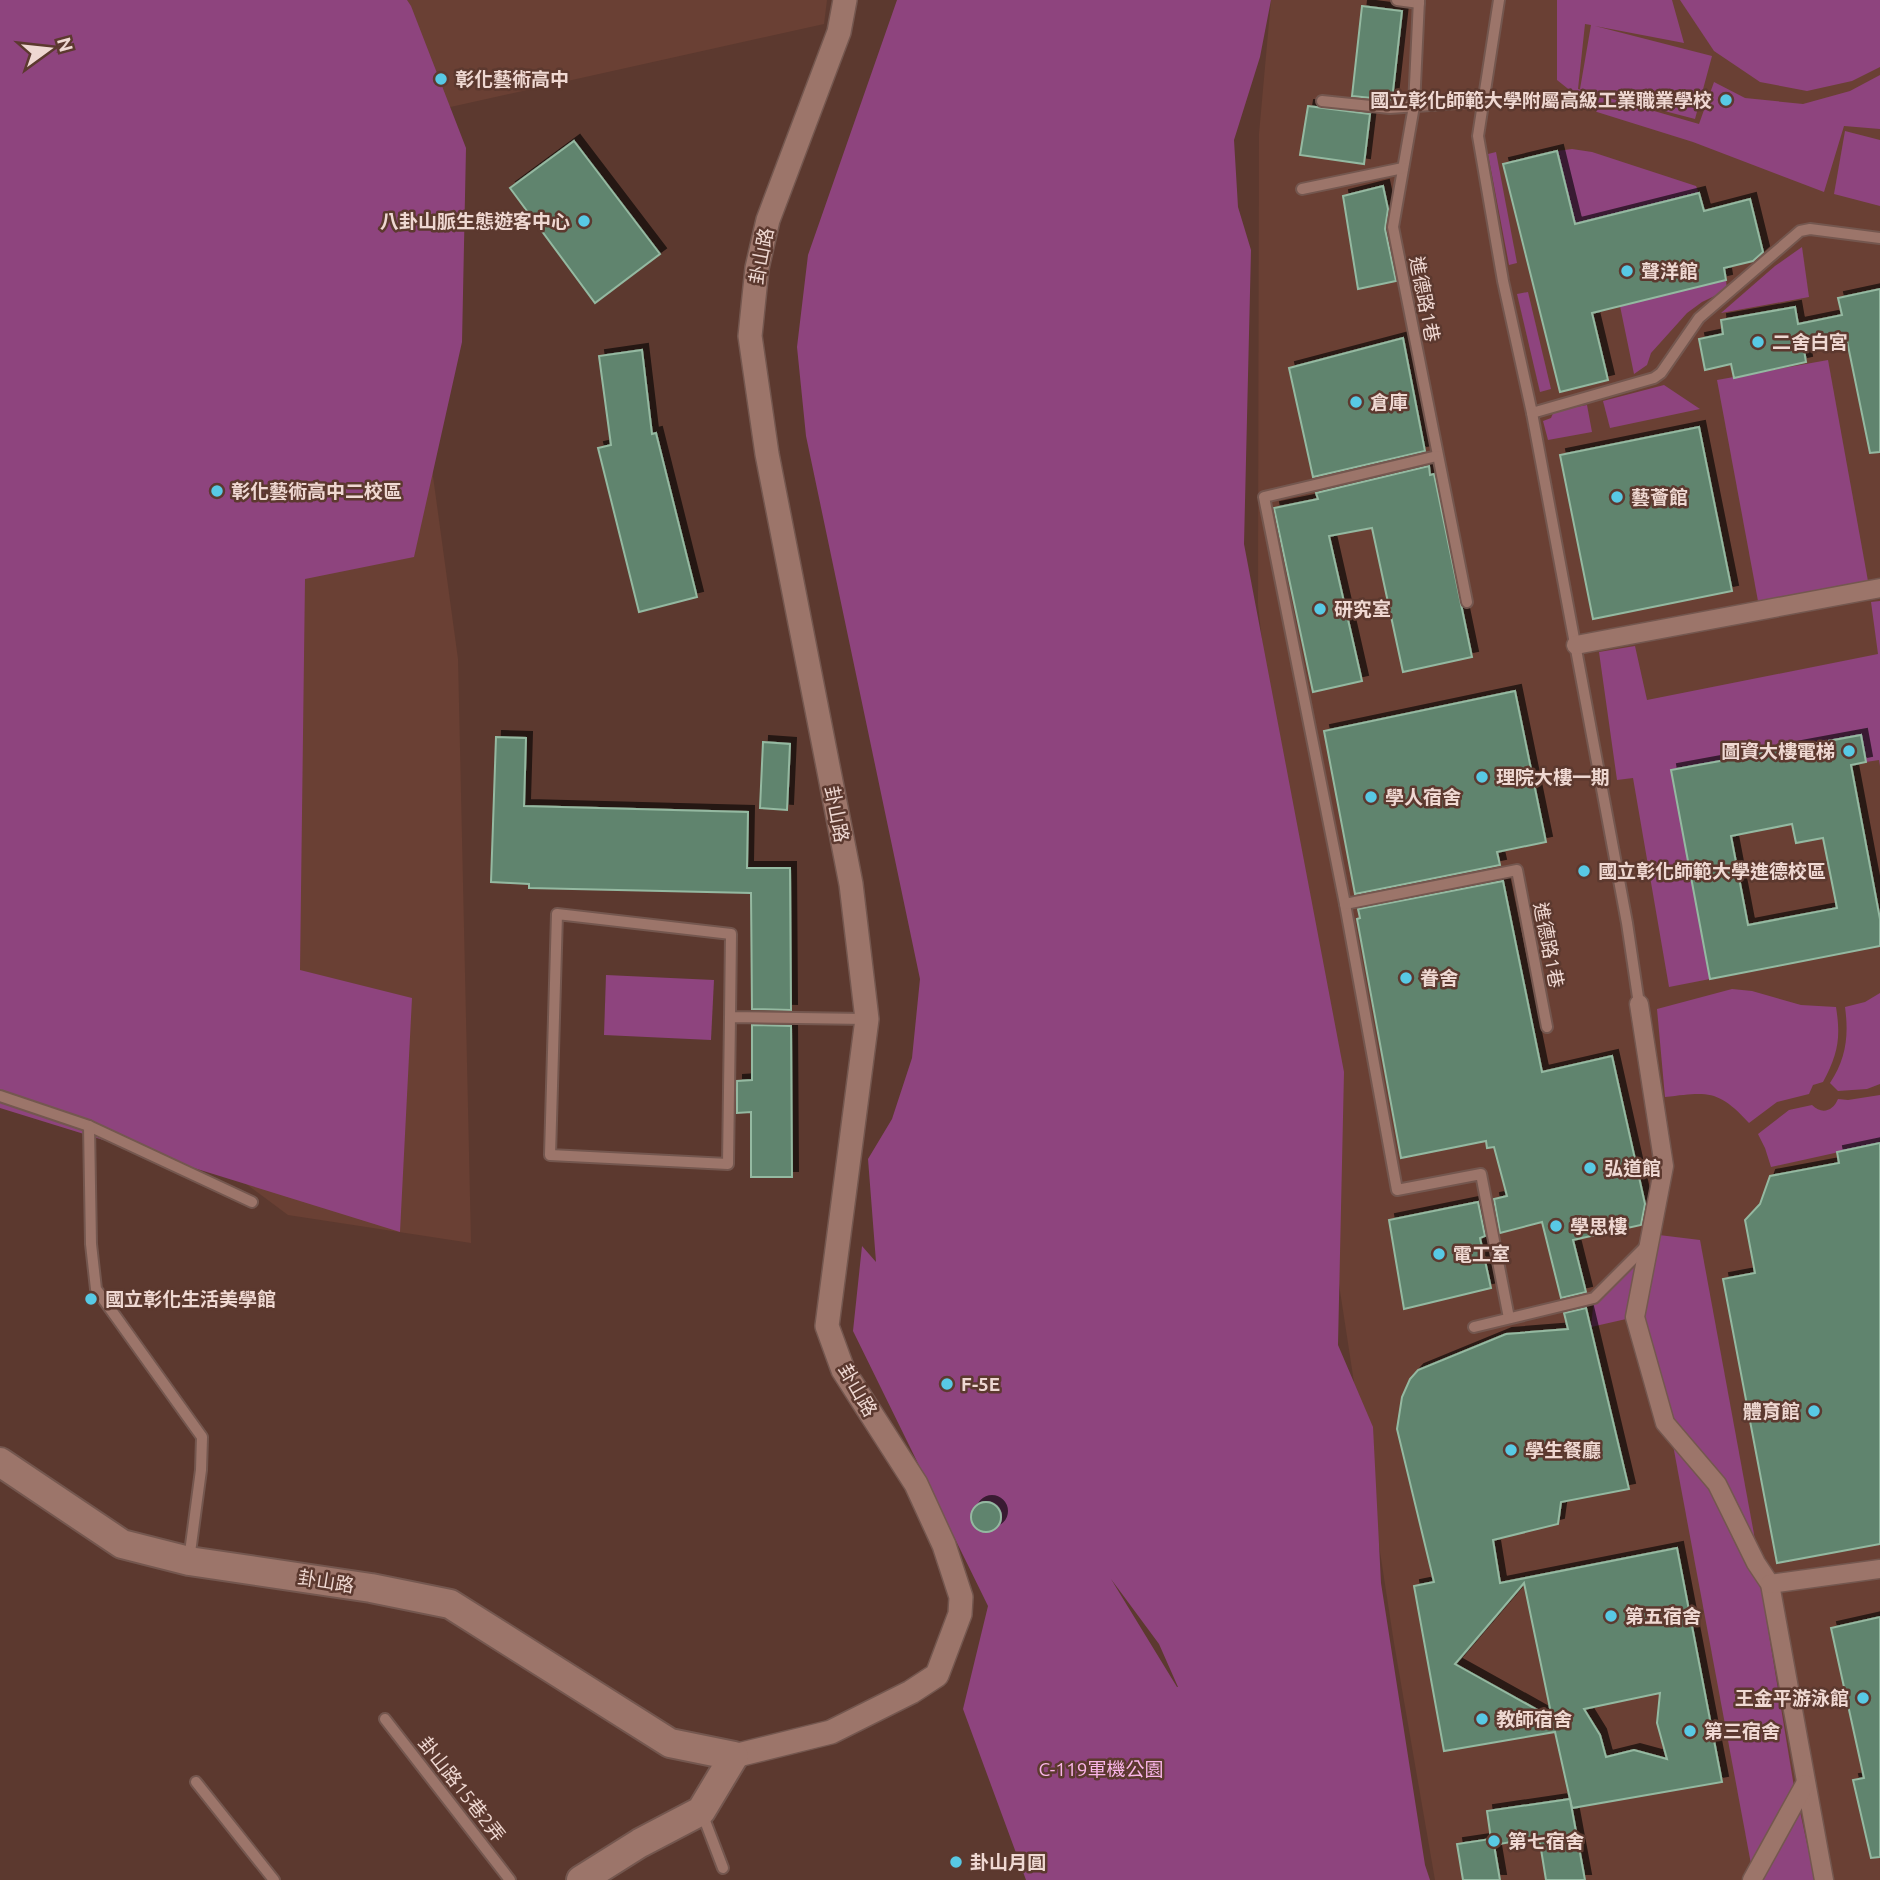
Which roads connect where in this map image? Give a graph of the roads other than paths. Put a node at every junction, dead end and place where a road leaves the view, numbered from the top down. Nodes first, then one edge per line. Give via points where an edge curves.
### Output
1 (845, 0) edge
2 (1397, 0) edge
3 (1499, 0) edge
4 (1419, 1) edge
5 (1322, 101) dead end
6 (1483, 102) junction
7 (1414, 106) junction
8 (1404, 168) junction
9 (1302, 189) dead end
10 (1880, 237) edge
11 (1532, 413) junction
12 (1437, 456) junction
13 (1880, 587) edge
14 (1467, 602) dead end
15 (1576, 645) junction
16 (1345, 904) junction
17 (1639, 1004) joint
18 (730, 1017) junction
19 (867, 1020) junction
20 (1547, 1027) dead end
21 (0, 1096) edge
22 (89, 1126) junction
23 (252, 1202) dead end
24 (1649, 1242) junction
25 (1509, 1318) junction
26 (1474, 1327) dead end
27 (0, 1462) edge
28 (189, 1561) junction
29 (1880, 1569) edge
30 (1770, 1584) junction
31 (386, 1719) dead end
32 (734, 1756) junction
33 (196, 1782) dead end
34 (1805, 1784) junction
35 (701, 1811) junction
36 (723, 1868) dead end
37 (274, 1880) edge
38 (510, 1880) edge
39 (581, 1880) edge
40 (1752, 1880) edge
41 (1824, 1880) edge

1 - 19 street, 卦山路 via 839,32 768,220 757,268 750,336 767,454 851,884
2 - 4 lane
3 - 6 lane
4 - 7 lane, 進德路1巷
5 - 7 lane
6 - 7 lane
6 - 11 lane via 1478,136 1488,201
7 - 8 lane, 進德路1巷
8 - 9 lane
8 - 12 lane, 進德路1巷 via 1393,227
10 - 11 lane via 1800,231 1699,318 1654,378
11 - 15 lane
12 - 14 lane, 進德路1巷
12 - 16 lane via 1264,497
13 - 15 street
15 - 17 lane
16 - 20 lane, 進德路1巷 via 1517,870
16 - 25 lane via 1397,1191 1481,1174
17 - 24 street via 1664,1166
18 - 18 lane via 728,1164 550,1155 557,914 731,934
18 - 19 lane
19 - 32 street, 卦山路 via 827,1326 843,1370 916,1484 944,1545 961,1597 960,1615 937,1675 911,1692 831,1732
21 - 22 lane
22 - 23 lane
22 - 28 lane via 96,1289 202,1437
24 - 25 lane via 1594,1298
24 - 30 street via 1635,1317 1665,1423 1717,1484
25 - 26 lane
27 - 28 street, 卦山路 via 122,1544
28 - 32 street, 卦山路 via 450,1604 670,1743
29 - 30 street
30 - 34 street
31 - 38 lane, 卦山路15巷2弄
32 - 35 street
33 - 37 lane
34 - 40 street
34 - 41 street
35 - 36 lane
35 - 39 street

